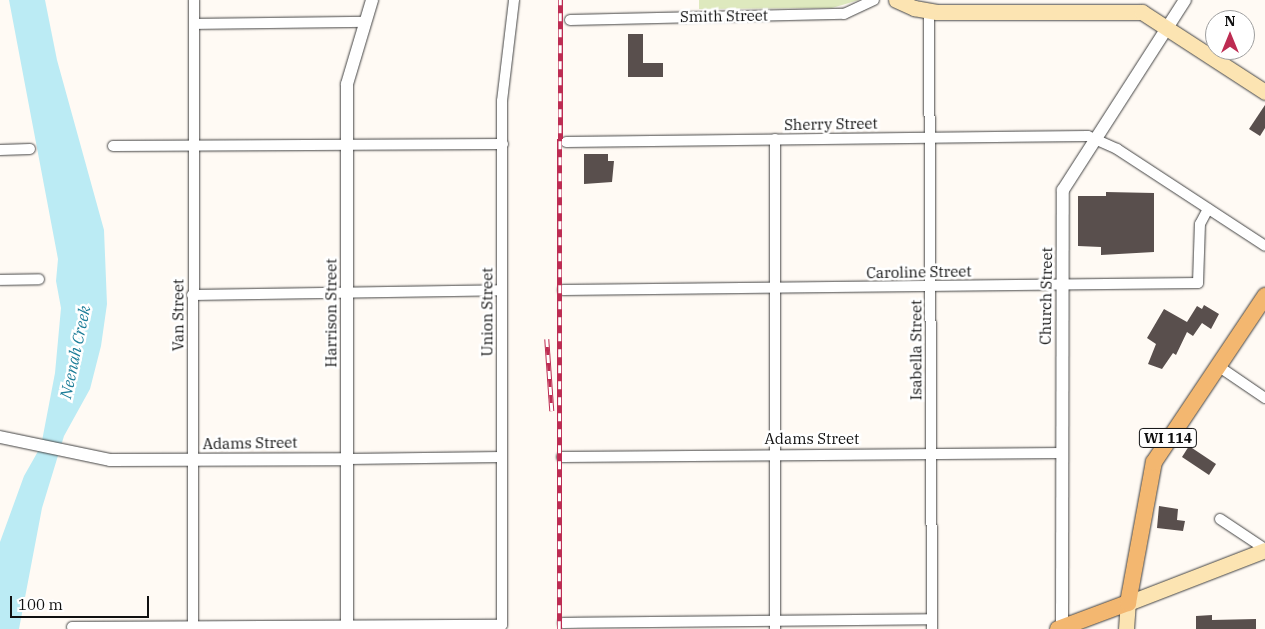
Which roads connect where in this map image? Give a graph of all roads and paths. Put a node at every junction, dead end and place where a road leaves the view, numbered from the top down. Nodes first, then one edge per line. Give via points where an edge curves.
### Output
1 (194, 0) edge
2 (372, 0) edge
3 (514, 0) edge
4 (874, 0) edge
5 (896, 0) edge
6 (1185, 0) edge
7 (1127, 5) edge
8 (929, 12) junction
9 (570, 20) dead end
10 (365, 22) junction
11 (194, 24) junction
12 (1167, 26) junction
13 (1265, 92) edge
14 (930, 138) junction
15 (1096, 139) junction
16 (775, 140) junction
17 (566, 142) dead end
18 (347, 144) junction
19 (503, 144) junction
20 (113, 146) dead end
21 (194, 146) junction
22 (0, 150) edge
23 (30, 150) dead end
24 (1208, 209) junction
25 (1265, 246) edge
26 (39, 279) dead end
27 (0, 280) edge
28 (1062, 285) junction
29 (931, 287) junction
30 (776, 288) junction
31 (502, 290) junction
32 (563, 290) dead end
33 (347, 292) junction
34 (192, 294) junction
35 (1265, 296) edge
36 (1218, 366) junction
37 (1265, 398) edge
38 (0, 437) edge
39 (932, 454) junction
40 (1062, 454) junction
41 (502, 456) junction
42 (562, 456) dead end
43 (776, 456) junction
44 (347, 459) junction
45 (193, 460) junction
46 (1220, 519) dead end
47 (1265, 550) edge
48 (1128, 604) junction
49 (563, 623) dead end
50 (932, 624) edge
51 (775, 625) edge
52 (72, 627) dead end
53 (347, 627) edge
54 (193, 628) edge
55 (1064, 628) edge
56 (1126, 629) edge

1 - 11 street, Van Street
2 - 10 street, Harrison Street
3 - 19 street, Union Street via 503,78
4 - 9 street, Smith Street via 862,9 838,14
5 - 8 main road
6 - 12 street, Church Street
7 - 8 main road
7 - 12 main road
8 - 14 street, Isabella Street
10 - 11 street
10 - 18 street, Harrison Street via 348,84
11 - 21 street, Van Street
12 - 13 main road
12 - 15 street, Church Street
14 - 15 street, Sherry Street via 1081,136
14 - 16 street, Sherry Street
14 - 29 street, Isabella Street
15 - 24 street
15 - 28 street, Church Street via 1063,190
16 - 17 street, Sherry Street
16 - 30 street
18 - 19 street
18 - 21 street
18 - 33 street, Harrison Street
19 - 31 street, Union Street
20 - 21 street
21 - 34 street, Van Street
22 - 23 street
24 - 25 street
24 - 28 street, Caroline Street via 1200,224 1198,284
26 - 27 street
28 - 29 street, Caroline Street
28 - 40 street, Church Street
29 - 30 street, Caroline Street
29 - 39 street, Isabella Street
30 - 32 street, Caroline Street
30 - 43 street
31 - 33 street
31 - 41 street, Union Street
33 - 34 street
33 - 44 street, Harrison Street
34 - 45 street, Van Street
35 - 36 main road, WI 114
36 - 37 street
36 - 48 main road, WI 114 via 1154,462
38 - 45 street, Adams Street via 110,460
39 - 40 street, Adams Street
39 - 43 street, Adams Street
39 - 50 street, Isabella Street
40 - 55 street, Church Street
41 - 44 street, Adams Street
41 - 53 street, Union Street via 502,625
42 - 43 street, Adams Street
43 - 51 street
44 - 45 street, Adams Street
44 - 53 street, Harrison Street
45 - 54 street, Van Street
46 - 47 street
47 - 48 main road
48 - 55 main road
48 - 56 main road
49 - 51 street
50 - 51 street
52 - 54 street
53 - 54 street

